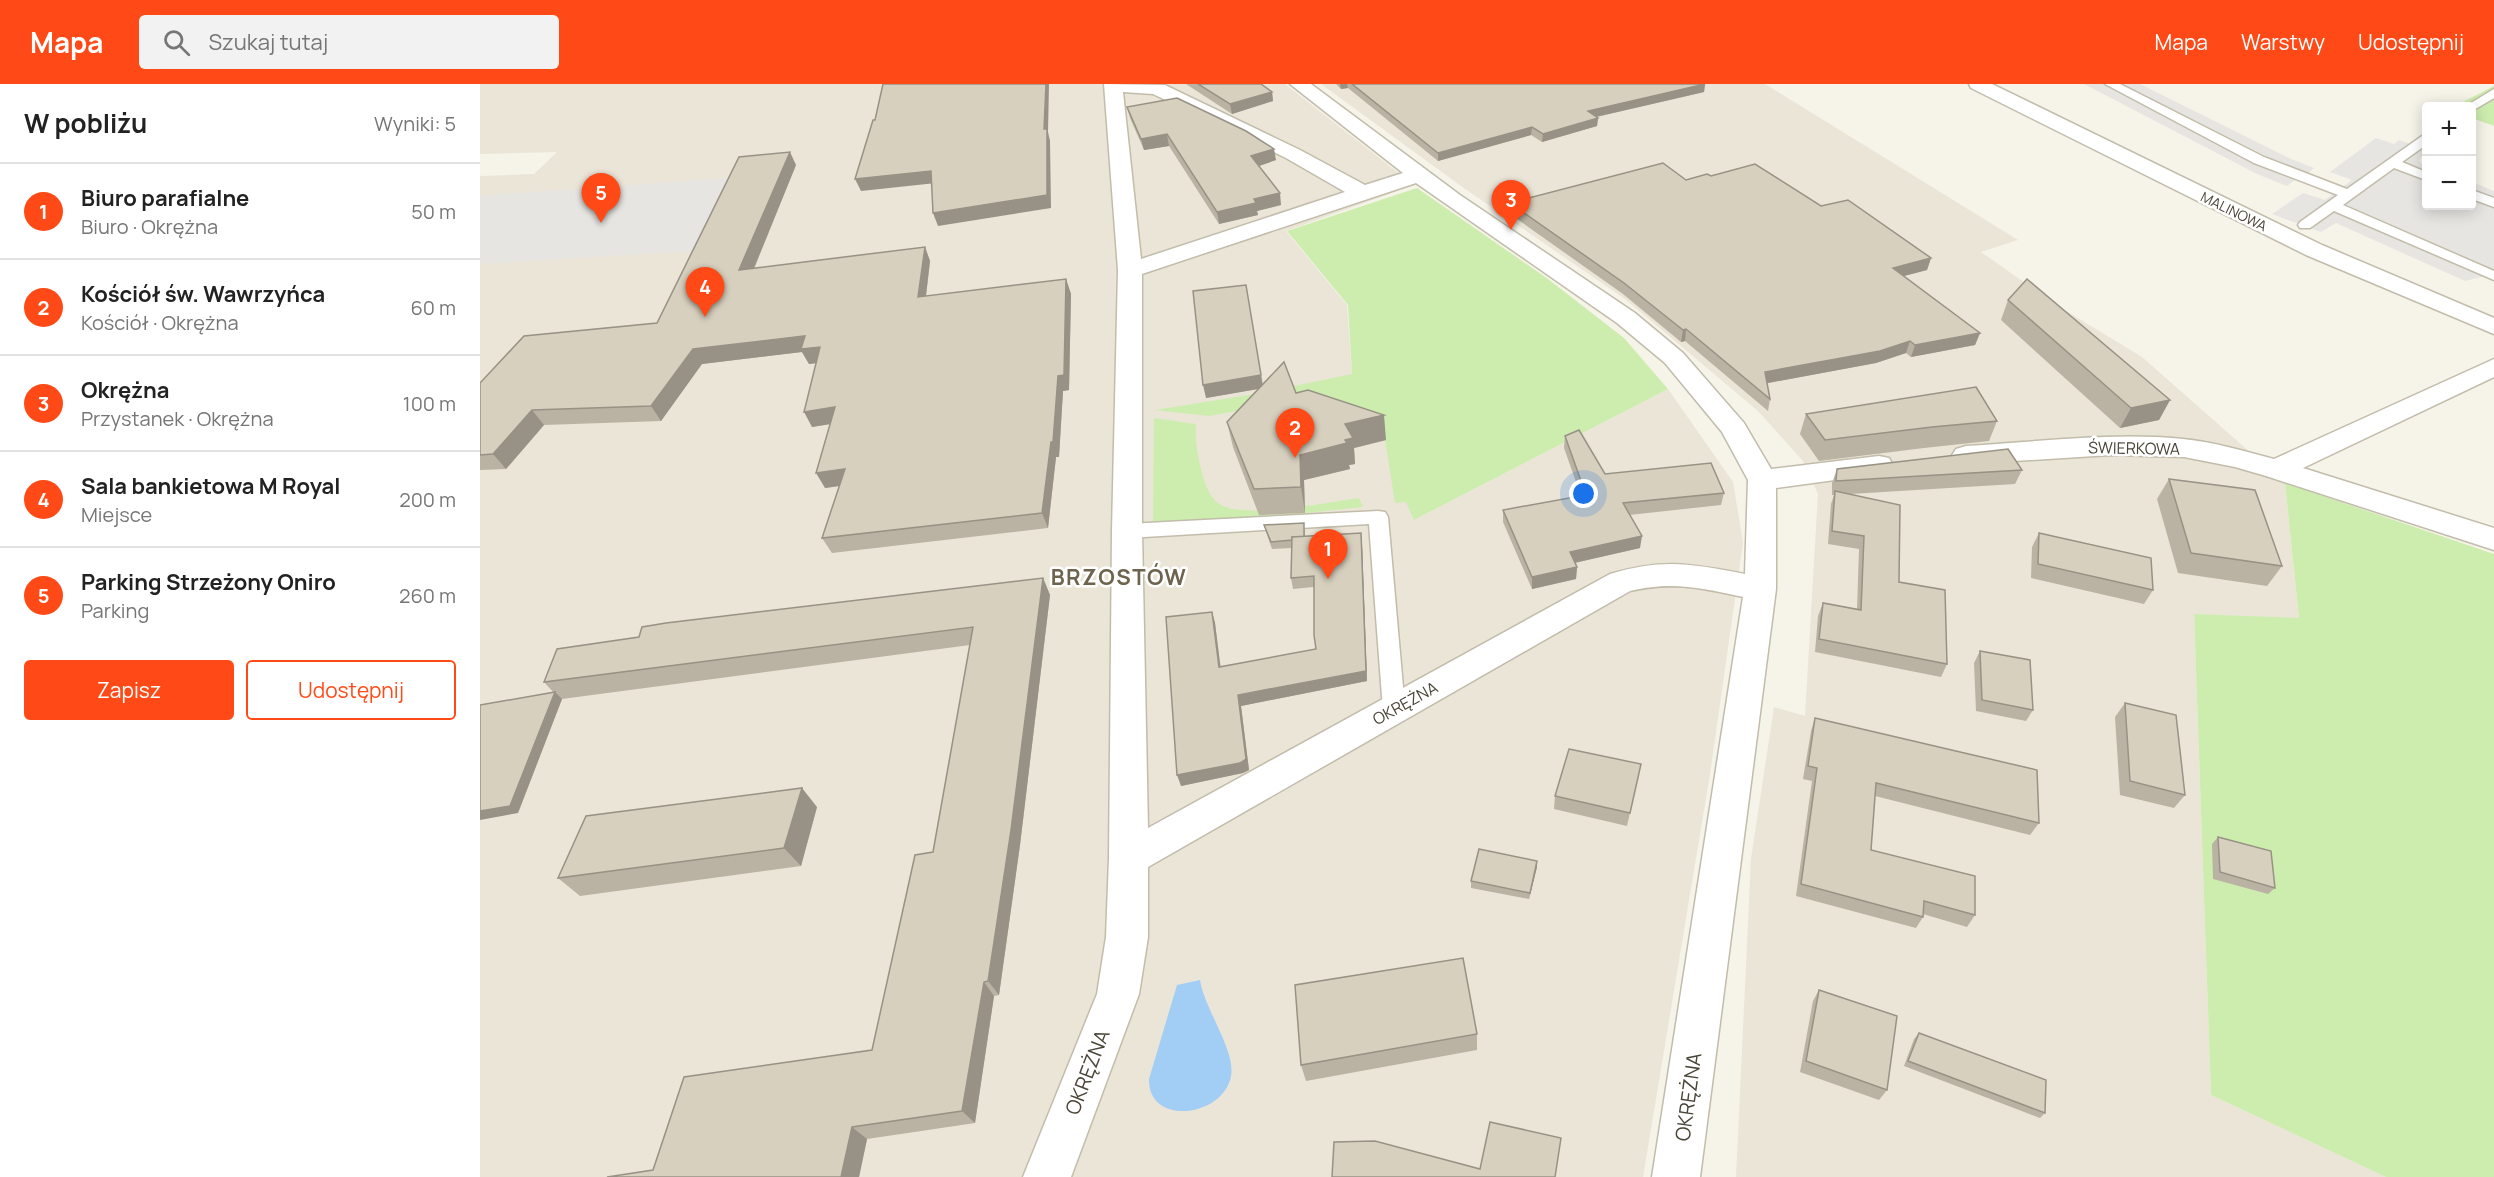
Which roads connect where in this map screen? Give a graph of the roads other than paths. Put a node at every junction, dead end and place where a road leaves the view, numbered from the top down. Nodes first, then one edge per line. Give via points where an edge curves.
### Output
1 (1299, 84) edge
2 (1978, 84) edge
3 (2111, 84) edge
4 (1113, 85) edge
5 (2494, 93) edge
6 (2476, 104) edge
7 (2422, 143) edge
8 (2393, 163) junction
9 (2422, 174) edge
10 (1419, 175) junction
11 (1363, 193) junction
12 (2348, 194) junction
13 (2476, 196) edge
14 (2494, 203) edge
15 (2332, 206) junction
16 (2305, 225) dead end
17 (1130, 270) junction
18 (2494, 276) edge
19 (2494, 327) edge
20 (2494, 367) edge
21 (1937, 457) edge
22 (1902, 462) edge
23 (2276, 469) junction
24 (1762, 480) junction
25 (1127, 531) junction
26 (2494, 539) edge
27 (1760, 589) junction
28 (1394, 710) junction
29 (1129, 858) junction
30 (1047, 1177) edge
31 (1677, 1177) edge

1 - 10 street, OKRĘŻNA
2 - 19 street, MALINOWA via 2314,250
3 - 12 lane via 2259,160
4 - 11 street, OKRĘŻNA via 1158,89 1293,154
4 - 17 street, OKRĘŻNA
5 - 6 lane
7 - 8 lane
8 - 9 lane
8 - 12 lane
10 - 11 street
10 - 24 street, OKRĘŻNA via 1626,318 1674,358 1734,429
11 - 17 street
12 - 15 lane
13 - 14 lane
15 - 16 lane
15 - 18 lane
17 - 25 street, OKRĘŻNA
20 - 23 street
21 - 23 street, ŚWIERKOWA via 2060,448 2184,447
22 - 24 street
23 - 26 street, ŚWIERKOWA
24 - 27 street, OKRĘŻNA
25 - 28 lane via 1378,517
25 - 29 street, OKRĘŻNA
27 - 28 street, OKRĘŻNA via 1691,575 1657,574 1621,582
27 - 31 street, OKRĘŻNA
28 - 29 street, OKRĘŻNA
29 - 30 street, OKRĘŻNA via 1127,937 1118,994

